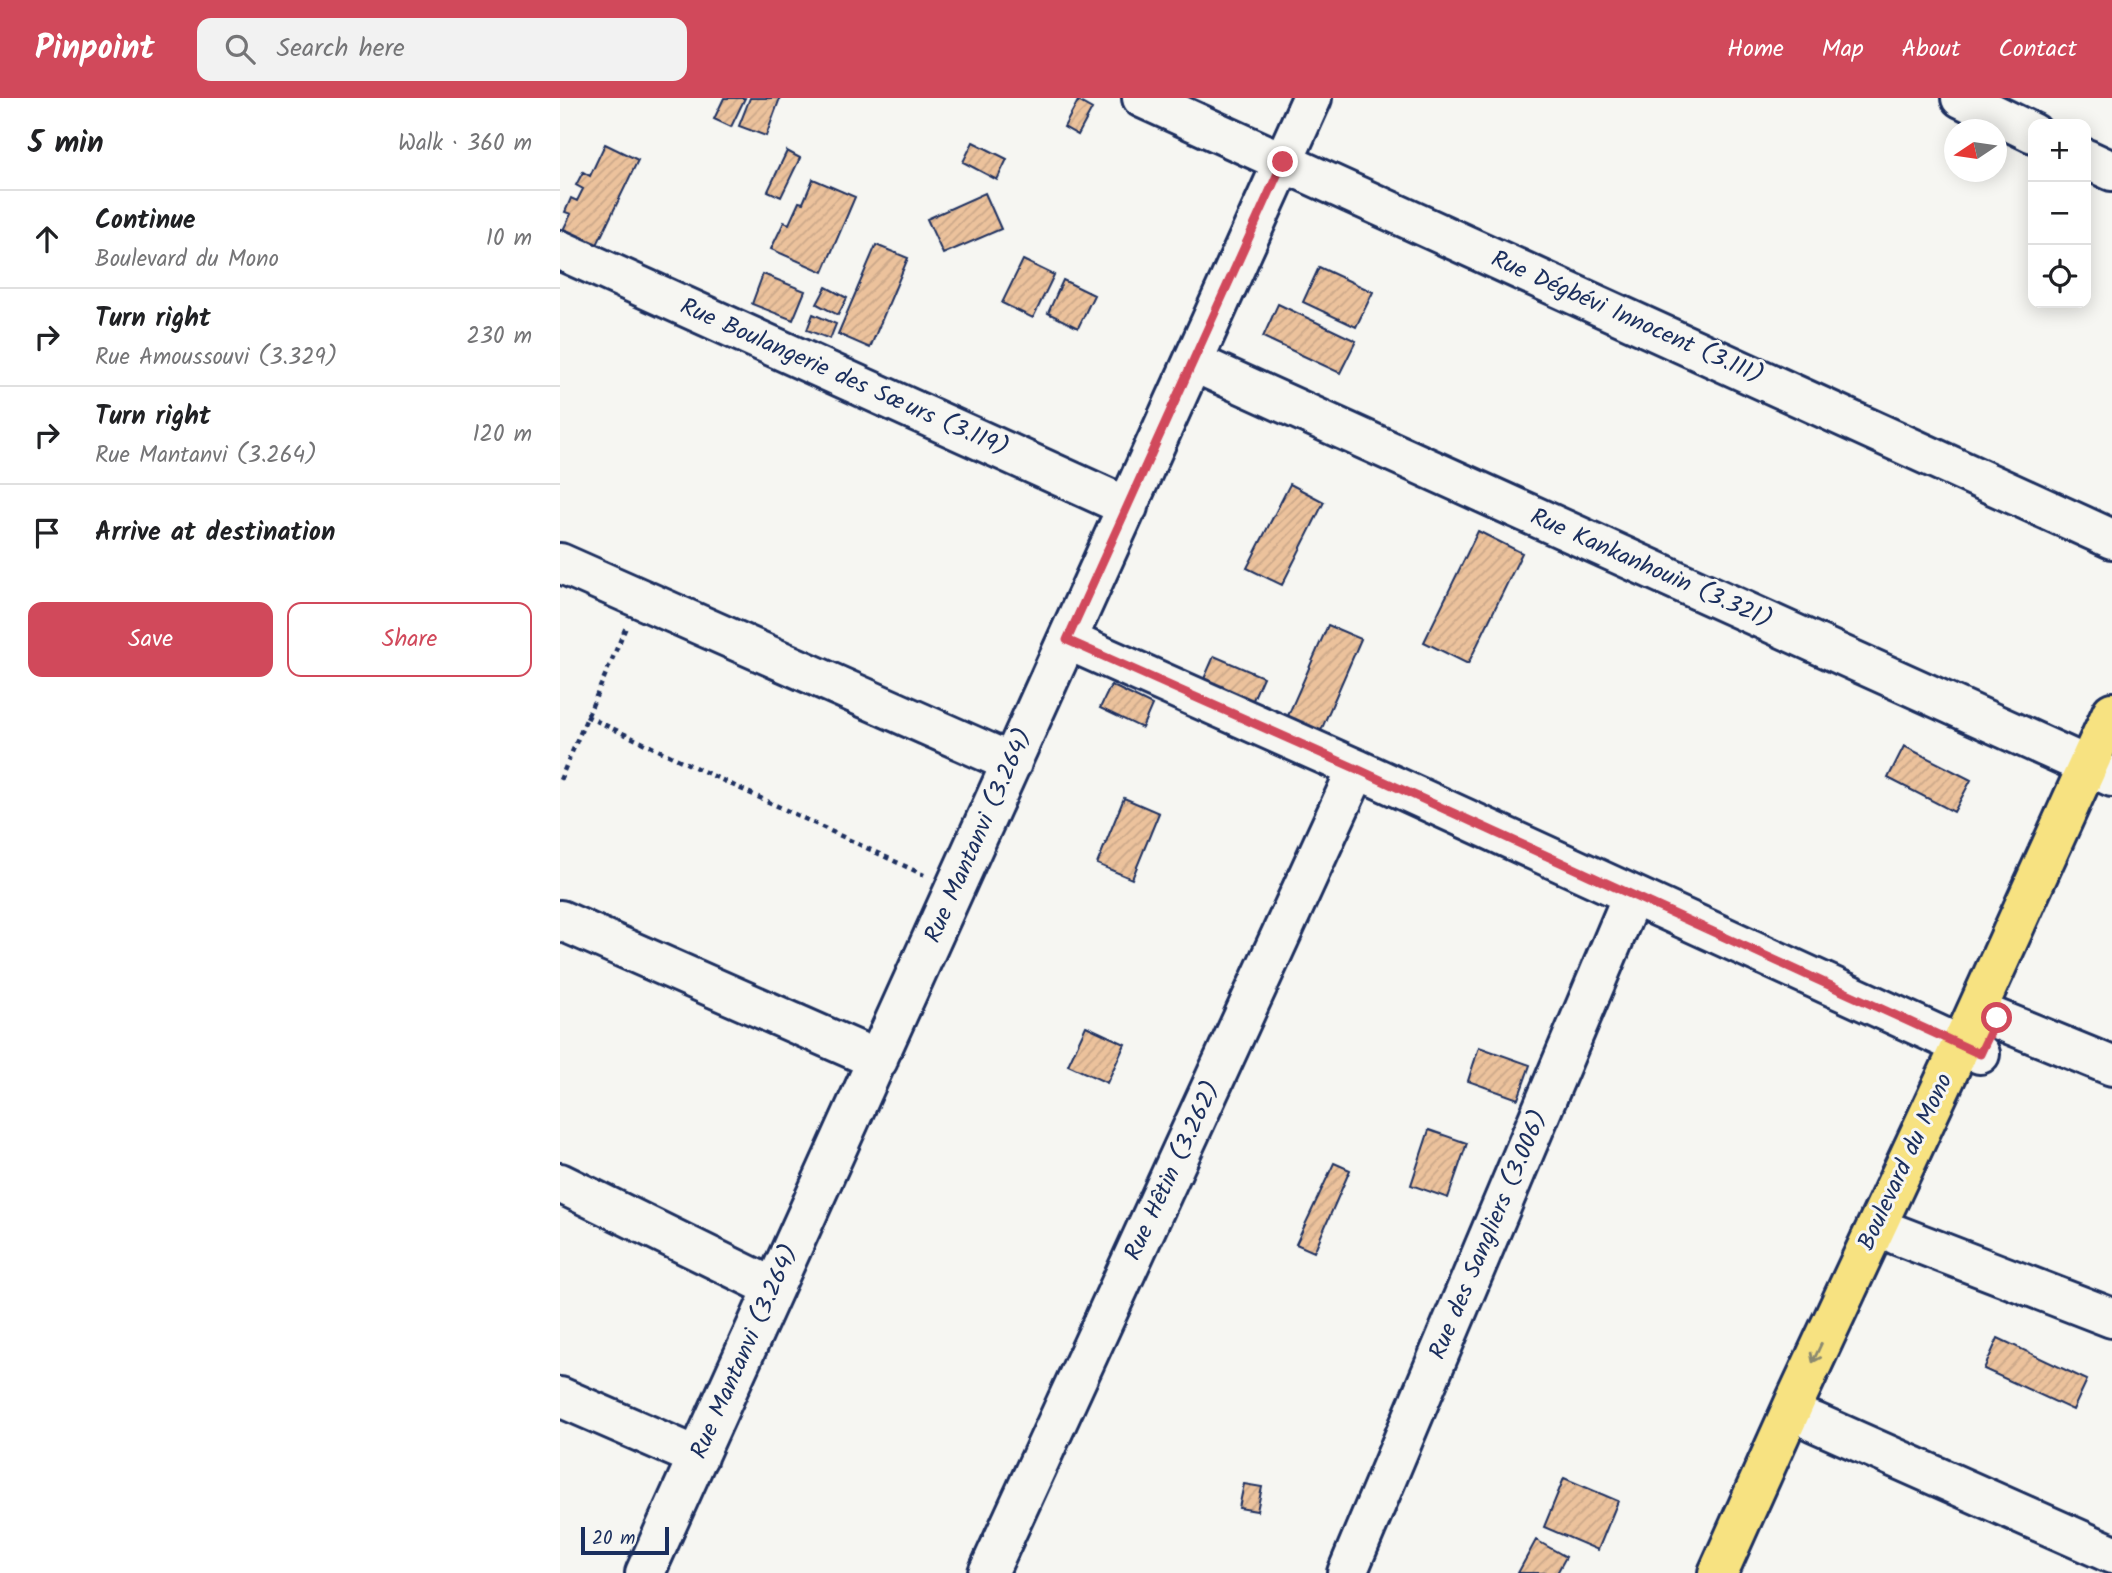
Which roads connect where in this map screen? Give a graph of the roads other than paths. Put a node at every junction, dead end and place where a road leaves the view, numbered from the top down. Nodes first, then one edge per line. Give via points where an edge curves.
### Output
1 (1142, 98) edge
2 (1312, 98) edge
3 (1961, 98) edge
4 (2028, 131) edge
5 (1283, 162) junction
6 (2091, 162) edge
7 (2112, 172) edge
8 (560, 250) edge
9 (1193, 362) junction
10 (1128, 507) junction
11 (2112, 539) edge
12 (560, 563) edge
13 (1067, 640) junction
14 (2112, 712) edge
15 (1012, 763) junction
16 (1357, 769) junction
17 (2105, 773) edge
18 (1632, 896) junction
19 (560, 920) edge
20 (1997, 1018) junction
21 (1970, 1050) junction
22 (878, 1060) junction
23 (2112, 1066) edge
24 (560, 1183) edge
25 (1897, 1235) junction
26 (774, 1288) junction
27 (2112, 1318) edge
28 (560, 1397) edge
29 (1814, 1422) junction
30 (698, 1457) junction
31 (2112, 1555) edge
32 (645, 1573) edge
33 (988, 1573) edge
34 (1347, 1573) edge
35 (1718, 1573) edge
36 (1745, 1573) edge

1 - 5 street, Rue Dégbévi Innocent (3.111)
2 - 5 street, Rue Mantanvi (3.264)
3 - 4 street
5 - 9 street, Rue Mantanvi (3.264)
5 - 11 street, Rue Dégbévi Innocent (3.111)
6 - 7 street
8 - 10 street, Rue Boulangerie des Sœurs (3.119)
9 - 10 street, Rue Mantanvi (3.264)
9 - 17 street, Rue Kankanhouin (3.321)
10 - 13 street, Rue Mantanvi (3.264)
12 - 15 street
13 - 15 street, Rue Mantanvi (3.264)
13 - 16 street
14 - 17 main road, Boulevard du Mono
15 - 22 street, Rue Mantanvi (3.264)
16 - 18 street
16 - 33 street, Rue Hêtin (3.262)
17 - 20 main road, Boulevard du Mono
17 - 21 main road, Boulevard du Mono
18 - 21 street
18 - 34 street, Rue des Sangliers (3.006)
19 - 22 street
20 - 21 main road, Boulevard du Mono
20 - 23 street
21 - 25 main road, Boulevard du Mono
21 -> 35 main road, Boulevard du Mono via 1796,1399
22 - 26 street, Rue Mantanvi (3.264)
24 - 26 street
25 - 27 street
25 - 29 main road, Boulevard du Mono
26 - 30 street, Rue Mantanvi (3.264)
28 - 30 street
29 - 31 street
29 - 36 main road, Boulevard du Mono
30 - 32 street, Rue Mantanvi (3.264)

